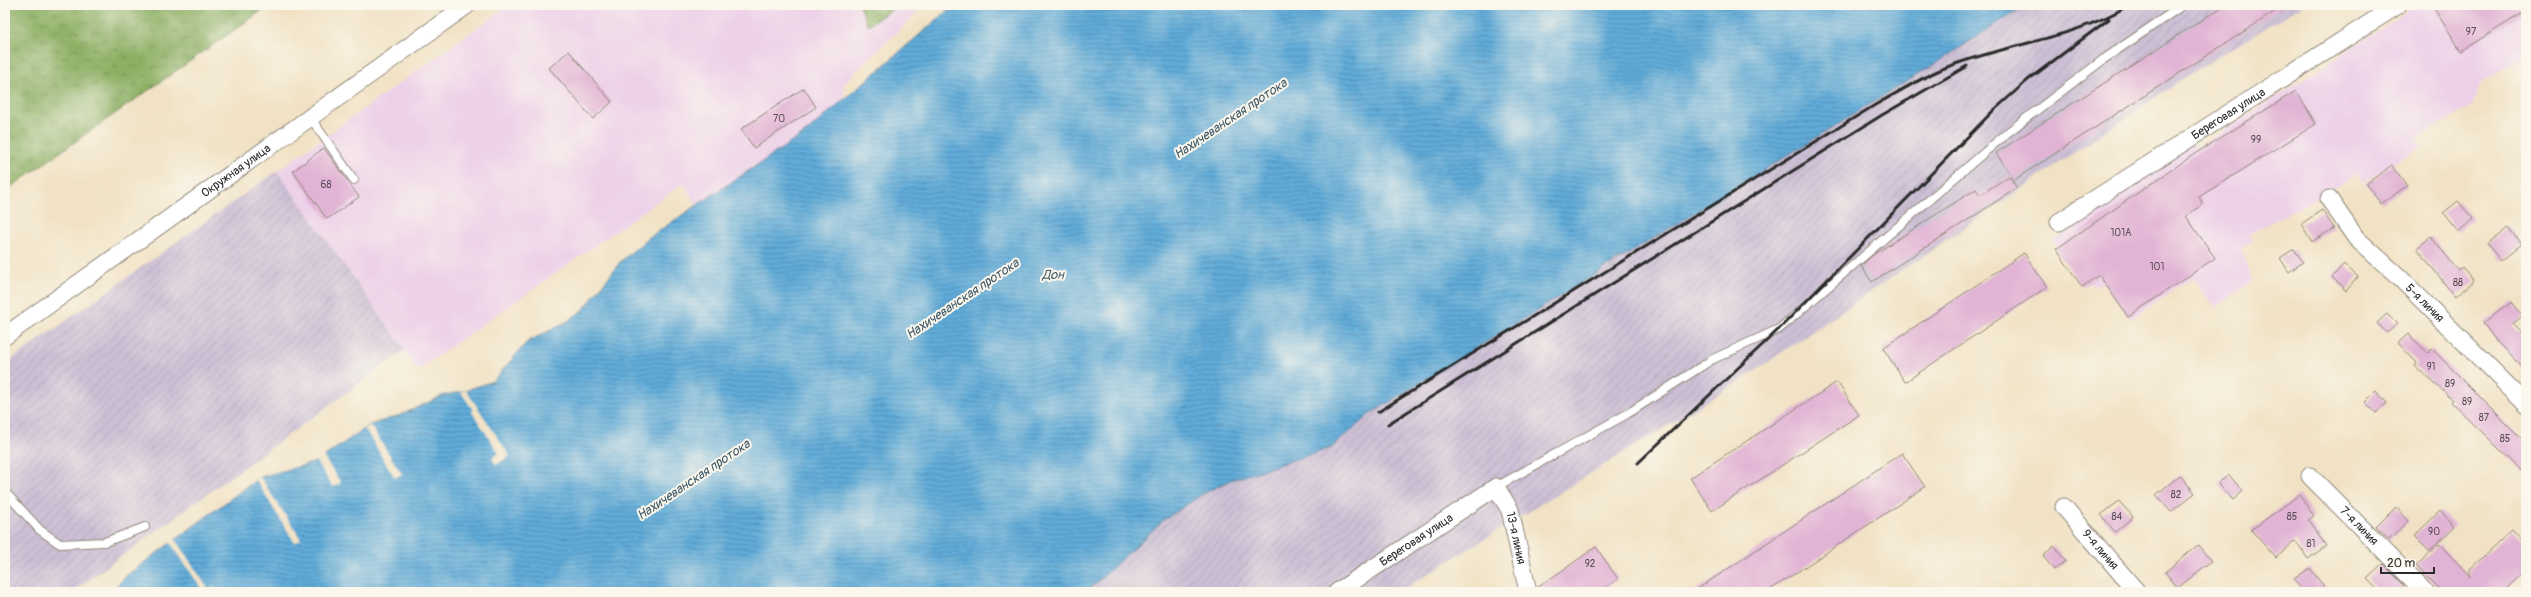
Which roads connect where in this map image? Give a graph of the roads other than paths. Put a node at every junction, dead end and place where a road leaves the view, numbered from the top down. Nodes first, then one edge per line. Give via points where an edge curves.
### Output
1 (467, 5) edge
2 (2183, 5) edge
3 (2398, 5) edge
4 (310, 117) junction
5 (354, 180) dead end
6 (2329, 199) dead end
7 (2059, 222) dead end
8 (5, 336) edge
9 (2526, 404) edge
10 (2310, 476) dead end
11 (1496, 487) junction
12 (5, 492) edge
13 (2064, 507) dead end
14 (145, 527) dead end
15 (1337, 592) edge
16 (1528, 592) edge
17 (2137, 592) edge
18 (2424, 592) edge

1 - 4 street, Окружная улица
2 - 11 lane via 2104,59 2007,133 1779,328 1712,359 1627,414
3 - 7 street, Береговая улица
4 - 5 lane
4 - 8 street, Окружная улица
6 - 9 street, 5-я линия via 2356,238 2399,277
10 - 18 street, 7-я линия
11 - 15 street, Береговая улица
11 - 16 street, 13-я линия via 1510,510
12 - 14 lane via 40,530 60,544 105,542
13 - 17 street, 9-я линия

